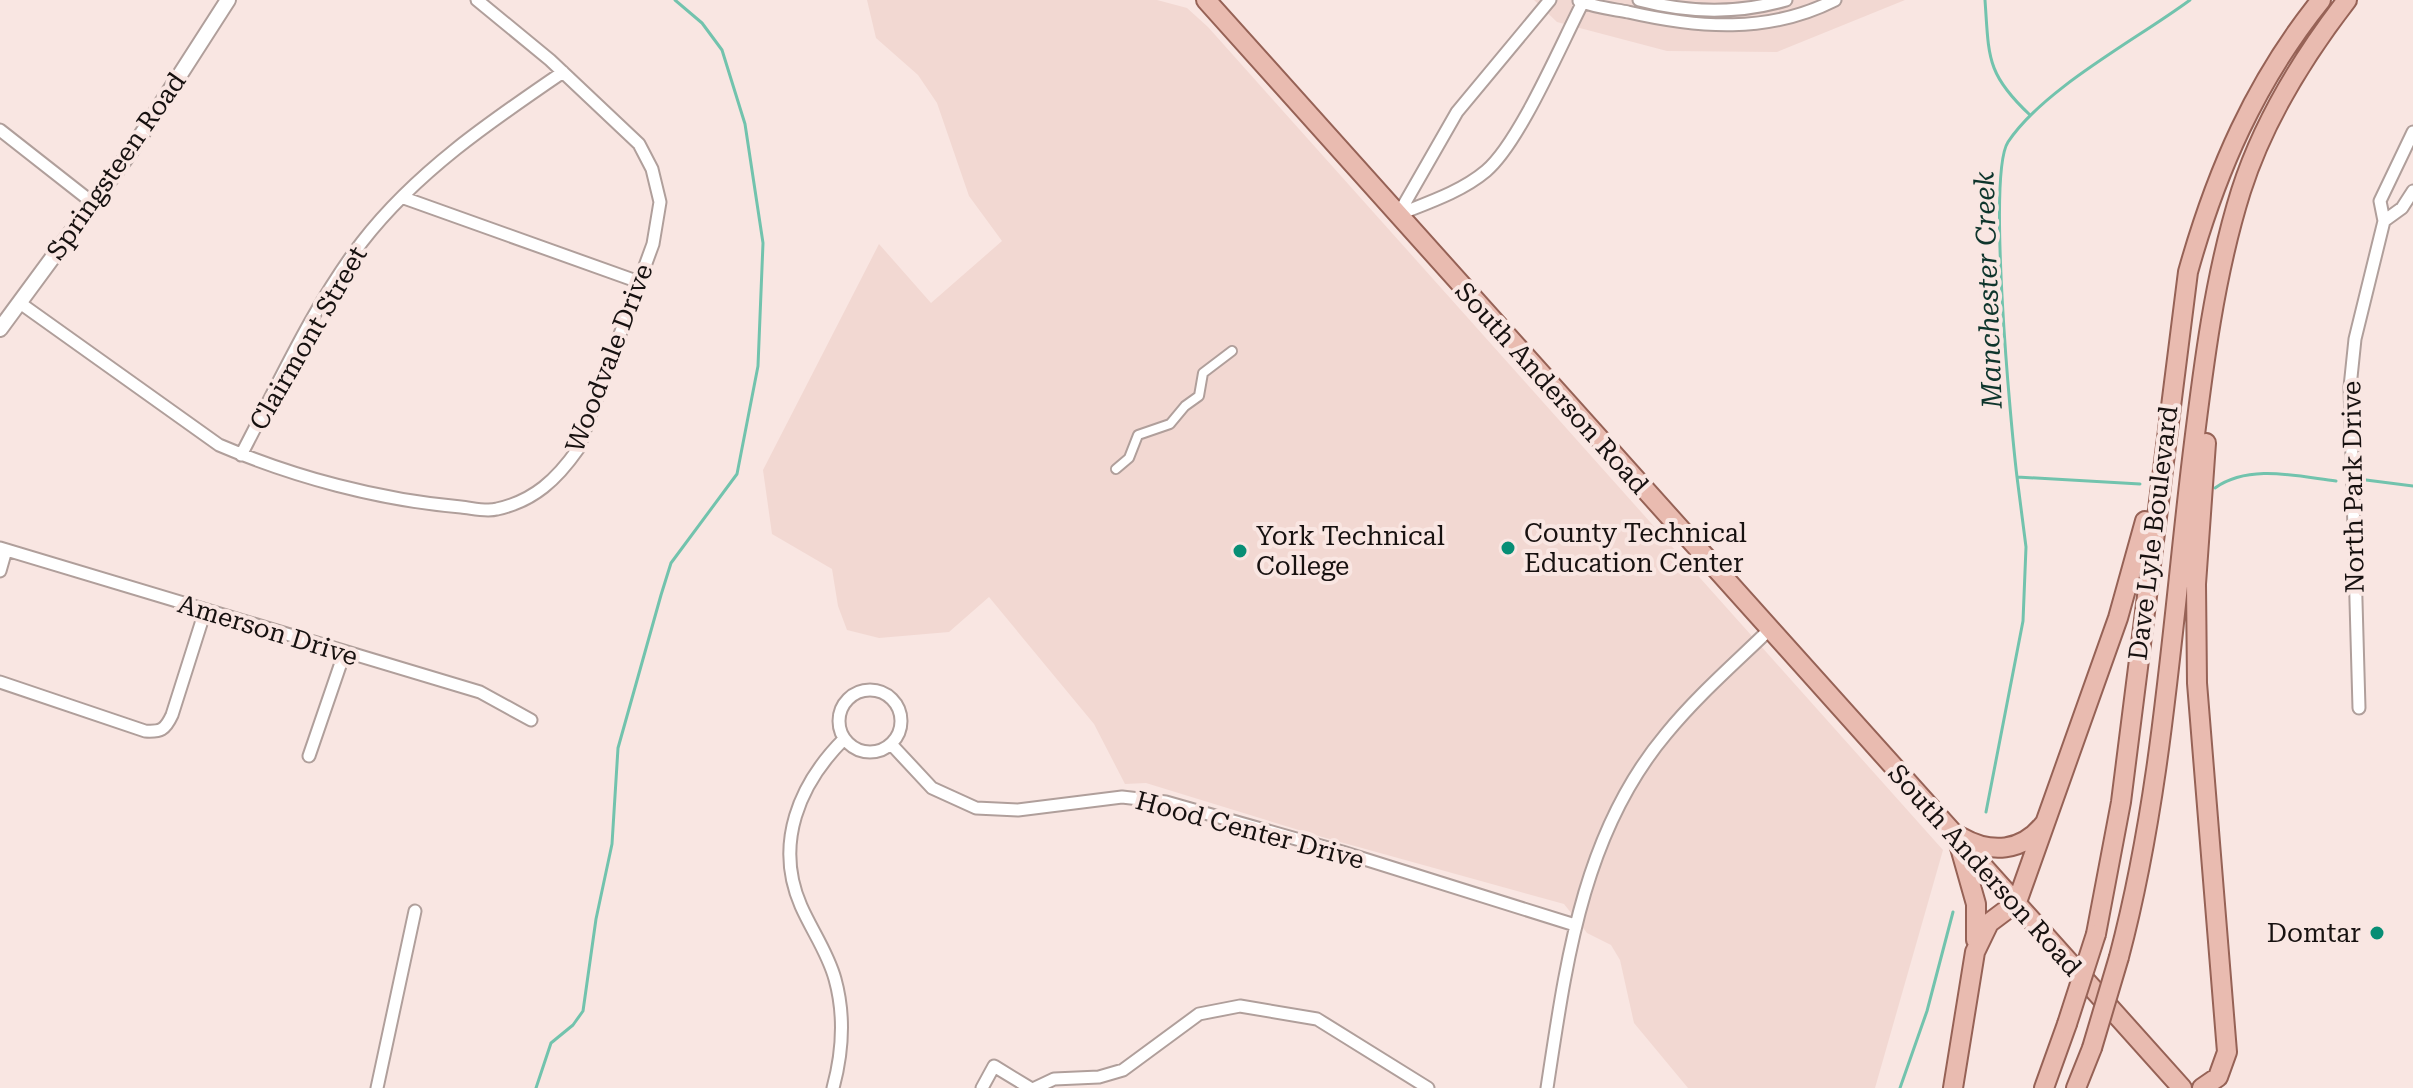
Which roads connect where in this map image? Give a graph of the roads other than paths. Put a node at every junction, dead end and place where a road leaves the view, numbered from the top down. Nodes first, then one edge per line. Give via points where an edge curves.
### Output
1 (228, 0) edge
2 (477, 0) edge
3 (1206, 0) edge
4 (1550, 0) edge
5 (1639, 0) edge
6 (1786, 0) edge
7 (1835, 0) edge
8 (2321, 0) edge
9 (2347, 0) edge
10 (1581, 1) edge
11 (563, 72) junction
12 (0, 130) edge
13 (2413, 132) edge
14 (2413, 191) edge
15 (404, 198) junction
16 (93, 203) junction
17 (1397, 215) junction
18 (2384, 221) junction
19 (639, 282) junction
20 (2216, 292) junction
21 (20, 303) junction
22 (0, 329) edge
23 (1232, 351) dead end
24 (2163, 453) junction
25 (241, 455) junction
26 (1116, 469) dead end
27 (3, 549) edge
28 (0, 571) edge
29 (205, 611) junction
30 (1769, 630) junction
31 (344, 654) junction
32 (0, 682) edge
33 (2359, 708) dead end
34 (531, 720) dead end
35 (844, 739) junction
36 (891, 744) junction
37 (309, 756) dead end
38 (2050, 815) junction
39 (1955, 834) junction
40 (2017, 902) junction
41 (415, 911) dead end
42 (1575, 925) junction
43 (1975, 952) junction
44 (2227, 1052) junction
45 (377, 1088) edge
46 (833, 1088) edge
47 (982, 1088) edge
48 (1033, 1088) edge
49 (1428, 1088) edge
50 (1547, 1088) edge
51 (1953, 1088) edge
52 (2044, 1088) edge
53 (2076, 1088) edge
54 (2182, 1088) edge
55 (2202, 1088) edge
56 (2230, 1088) edge

1 - 16 street, Springsteen Road
2 - 11 street, Woodvale Drive
3 - 17 main road, South Anderson Road
4 - 17 street via 1457,112
5 - 6 street via 1669,8 1724,11
7 - 10 street via 1767,24 1730,26 1674,23
8 - 24 main road, Dave Lyle Boulevard via 2262,85 2213,188 2188,272
9 - 20 main road, Dave Lyle Boulevard via 2306,58 2254,158
10 - 17 street via 1508,147 1485,172
11 - 15 street, Clairmont Street via 471,135
11 - 19 street, Woodvale Drive via 639,144 652,169 660,202
12 - 16 street
13 - 18 street, North Park Drive via 2380,201
14 - 18 street
15 - 19 street
15 - 25 street, Clairmont Street via 362,241 313,318
16 - 21 street, Springsteen Road
17 - 30 main road, South Anderson Road
18 - 33 street, North Park Drive via 2355,339 2350,387
19 - 25 street, Woodvale Drive via 578,449 559,476 535,495 495,510 429,505 299,475
20 - 44 main road via 2196,572 2196,644
20 - 53 main road, Dave Lyle Boulevard, bridge via 2148,814 2119,957
21 - 22 street, Springsteen Road
21 - 25 street, Woodvale Drive via 219,445
23 - 26 street via 1203,373 1197,399 1170,424 1138,435 1129,458
24 - 38 main road via 2121,606
24 - 52 main road, Dave Lyle Boulevard, bridge via 2121,802 2096,934
27 - 28 street
27 - 29 street, Amerson Drive
29 - 31 street, Amerson Drive
29 - 32 street via 172,715 159,732
30 - 39 main road, South Anderson Road
30 - 42 street via 1689,707 1643,764 1605,833
31 - 34 street, Amerson Drive via 480,692
31 - 37 street
35 - 36 street via 861,751
35 - 36 street via 838,721 844,702 871,690 891,697 901,715
35 - 46 street via 804,788 790,856 799,902 829,960 841,1004 843,1029
36 - 42 street, Hood Center Drive via 932,788 976,808 1018,810 1122,797 1166,802
38 - 39 main road via 2034,836 2013,848 1986,847
38 - 40 main road
39 - 40 main road, South Anderson Road
39 - 43 main road via 1976,904
40 - 43 main road via 1989,923
40 - 54 main road, South Anderson Road
41 - 45 street
42 - 50 street
43 - 51 main road
44 - 55 main road via 2218,1077
44 - 56 main road
47 - 48 street via 994,1066
48 - 49 street via 1054,1079 1123,1070 1199,1014 1240,1006 1317,1019

